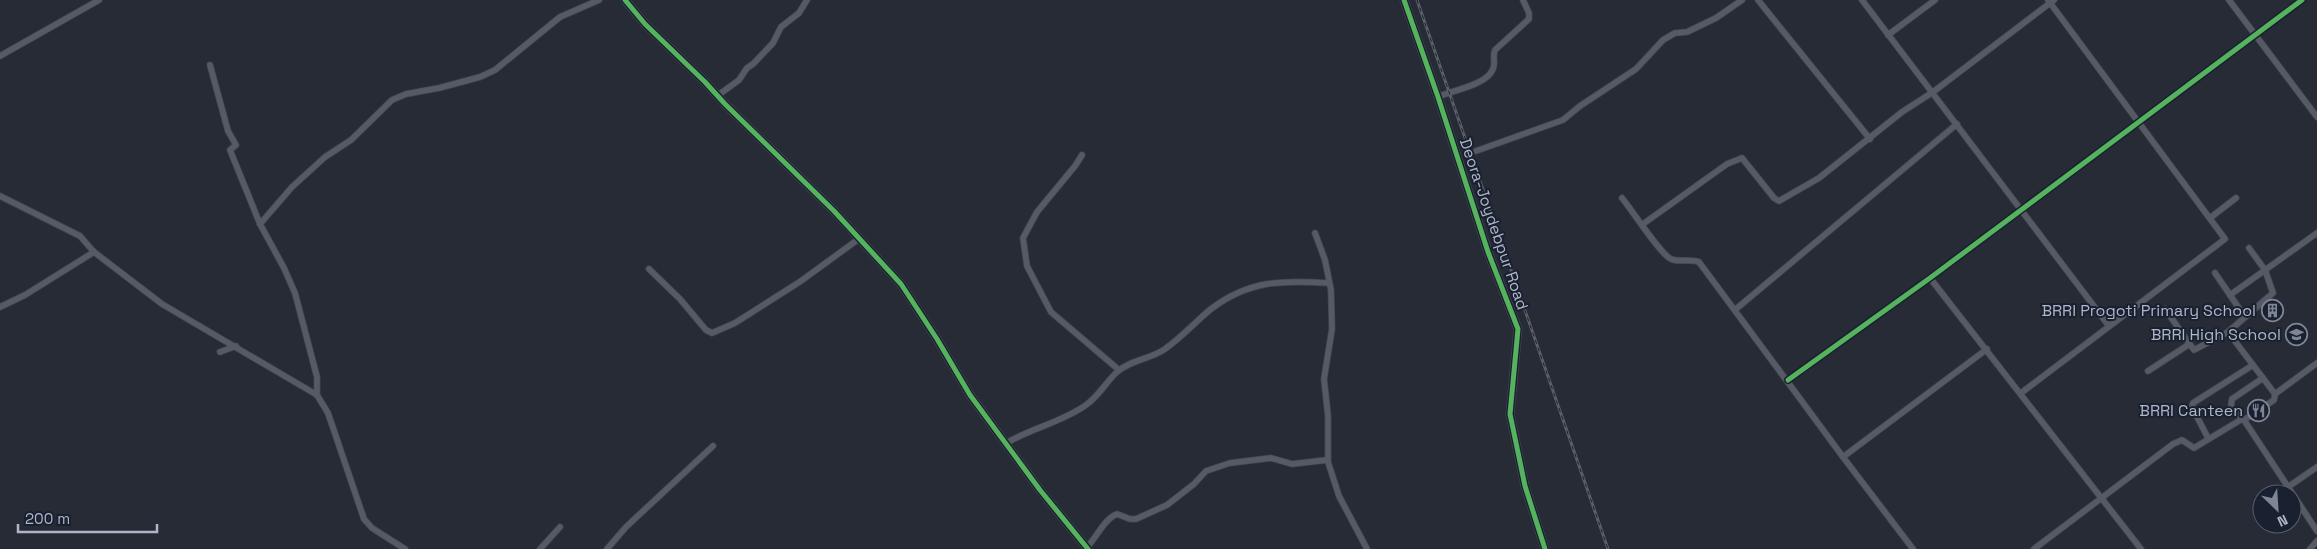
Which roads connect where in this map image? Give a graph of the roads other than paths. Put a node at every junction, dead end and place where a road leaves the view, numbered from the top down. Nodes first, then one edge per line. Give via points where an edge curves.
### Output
1 (99, 0) edge
2 (599, 0) edge
3 (625, 0) edge
4 (807, 0) edge
5 (1404, 0) edge
6 (1523, 0) edge
7 (1742, 0) edge
8 (1758, 0) edge
9 (1862, 0) edge
10 (1935, 0) edge
11 (2229, 0) edge
12 (2302, 0) edge
13 (2051, 1) edge
14 (1888, 35) junction
15 (2256, 35) junction
16 (0, 56) edge
17 (210, 65) dead end
18 (1932, 92) junction
19 (717, 96) junction
20 (1438, 97) junction
21 (2317, 117) edge
22 (2139, 122) junction
23 (1957, 124) junction
24 (1870, 139) junction
25 (1476, 151) dead end
26 (1082, 155) dead end
27 (0, 196) edge
28 (1622, 198) dead end
29 (2236, 198) dead end
30 (2022, 209) junction
31 (2210, 218) junction
32 (260, 224) junction
33 (1643, 224) junction
34 (1315, 233) dead end
35 (2317, 233) edge
36 (860, 238) junction
37 (2250, 248) dead end
38 (94, 252) junction
39 (649, 269) dead end
40 (2265, 270) junction
41 (2215, 273) dead end
42 (1930, 278) junction
43 (1329, 283) junction
44 (2230, 295) junction
45 (0, 307) edge
46 (1736, 309) junction
47 (2165, 309) dead end
48 (2245, 317) junction
49 (2109, 326) junction
50 (2228, 332) junction
51 (2188, 344) junction
52 (236, 346) junction
53 (1987, 350) junction
54 (220, 352) dead end
55 (2317, 363) edge
56 (2253, 365) junction
57 (1119, 370) junction
58 (2148, 371) dead end
59 (2263, 378) junction
60 (1788, 380) junction
61 (2021, 393) junction
62 (2275, 394) junction
63 (317, 395) junction
64 (2243, 419) junction
65 (2208, 438) junction
66 (1005, 444) junction
67 (713, 446) dead end
68 (1843, 457) junction
69 (1327, 460) junction
70 (2317, 466) edge
71 (2286, 484) edge
72 (2292, 484) edge
73 (2100, 498) junction
74 (2302, 508) edge
75 (560, 527) dead end
76 (2317, 531) edge
77 (2046, 540) junction
78 (2317, 541) edge
79 (1087, 548) edge
80 (405, 549) edge
81 (540, 549) edge
82 (607, 549) edge
83 (1367, 549) edge
84 (1545, 549) edge
85 (1913, 549) edge
86 (2034, 549) edge
87 (2044, 549) edge
88 (2141, 549) edge
89 (2310, 549) edge

1 - 16 street
2 - 32 street via 560,17 494,70 480,77 392,100 351,140 325,157 299,181
3 - 19 street
4 - 19 street via 739,80
5 - 20 street, Deora-Joydebpur Road
6 - 20 street via 1529,19 1495,50 1494,68 1490,74 1476,84
7 - 25 street via 1716,18 1663,40 1636,69 1563,120
8 - 24 street
9 - 14 street
10 - 14 street
11 - 15 street
12 - 15 street
13 - 18 street
13 - 22 street
14 - 18 street
15 - 21 street
15 - 22 street
17 - 32 street via 228,131 236,144 230,150
18 - 23 street
18 - 24 street
19 - 36 street
20 - 84 street, Deora-Joydebpur Road via 1488,252 1518,329 1510,414 1525,486
22 - 30 street
22 - 31 street
23 - 30 street
23 - 46 street
24 - 33 street via 1819,178 1779,201 1742,158 1727,164
26 - 57 street via 1036,212 1022,238 1027,266 1051,312
27 - 38 street via 80,236
28 - 33 street
29 - 31 street
30 - 42 street
30 - 49 street
31 - 49 street via 2225,239
32 - 63 street via 295,294 317,377
33 - 46 street via 1662,254 1675,260 1699,262
34 - 43 street
35 - 40 street
36 - 39 street via 801,281 735,323 712,333
36 - 66 street via 901,284 970,395
37 - 40 street
38 - 45 street
38 - 52 street via 162,304
40 - 44 street
40 - 48 street via 2273,293
41 - 44 street
42 - 53 street
42 - 60 street
43 - 57 street via 1294,280 1256,285 1211,309 1163,351
43 - 69 street via 1332,329 1324,379 1328,416
44 - 48 street
46 - 60 street
47 - 51 street
48 - 50 street
49 - 61 street
50 - 51 street via 2198,350
50 - 56 street
51 - 58 street
52 - 54 street
52 - 63 street
53 - 61 street
53 - 68 street
55 - 62 street
56 - 59 street
56 - 65 street via 2193,403
57 - 66 street via 1086,405 1054,423 1020,434
59 - 62 street
59 - 64 street via 2232,399 2231,406
60 - 68 street
61 - 73 street
62 - 64 street via 2274,400
63 - 80 street via 328,413 364,519 372,528
64 - 65 street
64 - 71 street
65 - 73 street via 2194,448 2182,440 2173,444
66 - 79 street
67 - 82 street via 626,527
68 - 85 street
69 - 79 street via 1292,464 1271,458 1230,463 1206,471 1167,505 1130,520 1117,514 1110,517
69 - 83 street via 1339,496
70 - 72 street
73 - 77 street
73 - 88 street
74 - 76 street
75 - 81 street
77 - 86 street
77 - 87 street
78 - 89 street

